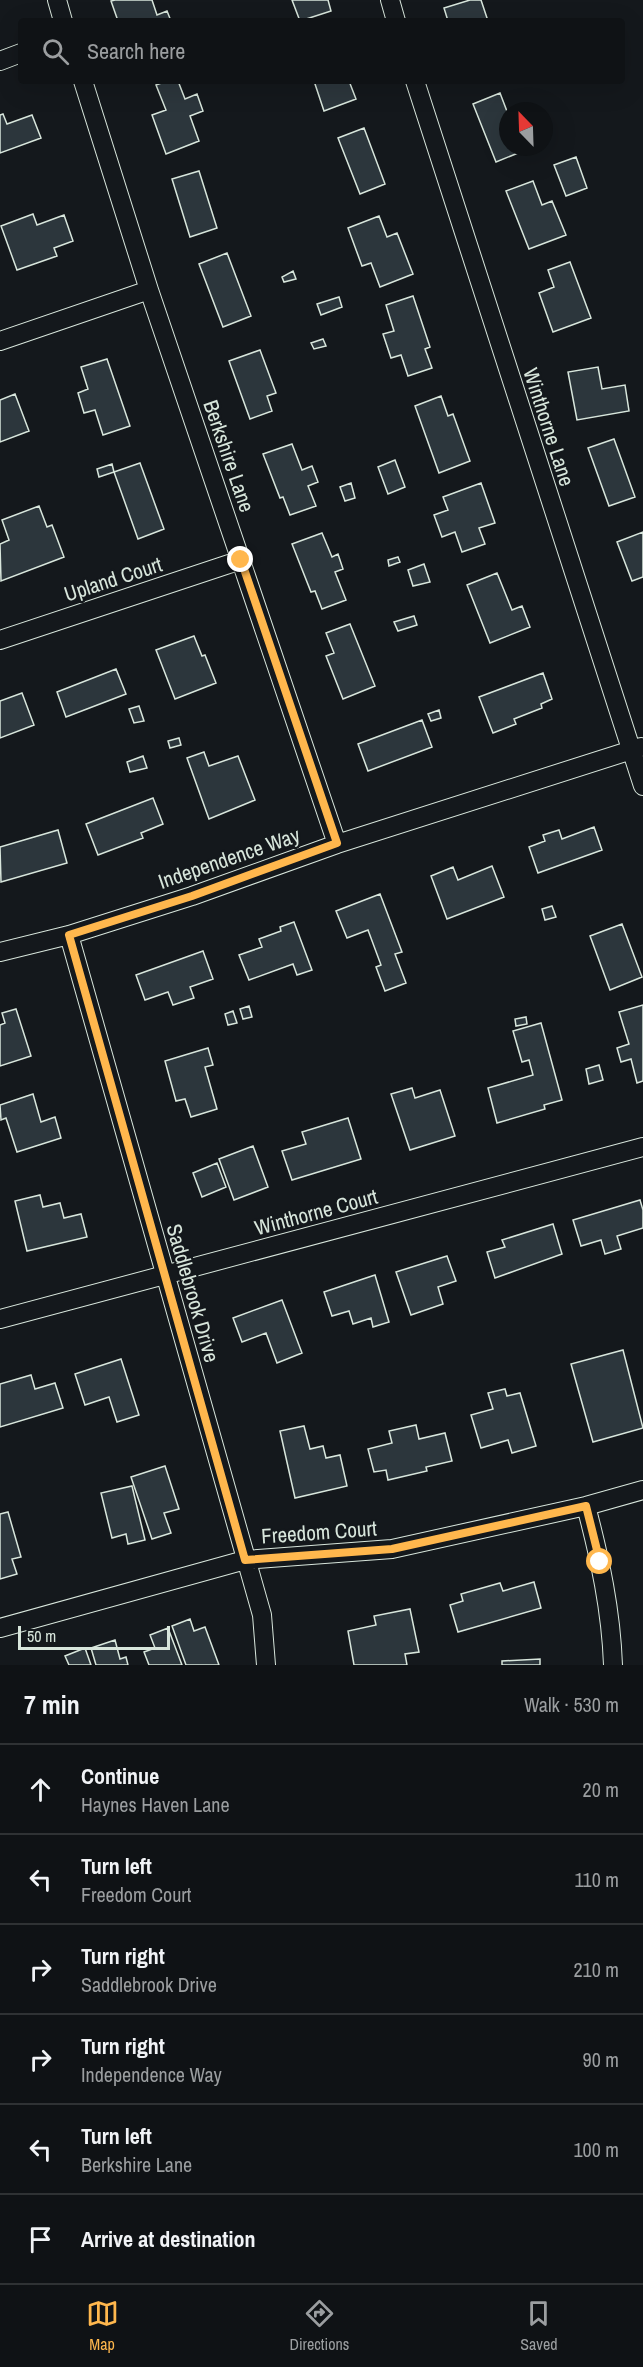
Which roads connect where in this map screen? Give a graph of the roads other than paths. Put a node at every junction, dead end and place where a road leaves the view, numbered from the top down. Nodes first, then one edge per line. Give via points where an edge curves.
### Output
1 (57, 0) edge
2 (390, 0) edge
3 (62, 18) edge
4 (395, 18) edge
5 (18, 54) edge
6 (0, 61) edge
7 (84, 84) edge
8 (416, 84) edge
9 (149, 290) junction
10 (0, 341) edge
11 (241, 560) junction
12 (0, 640) edge
13 (637, 749) edge
14 (643, 786) edge
15 (337, 843) junction
16 (69, 935) junction
17 (0, 952) edge
18 (643, 1147) edge
19 (164, 1276) junction
20 (0, 1319) edge
21 (643, 1490) edge
22 (586, 1506) junction
23 (245, 1560) junction
24 (0, 1628) edge
25 (266, 1665) edge
26 (612, 1665) edge

1 - 3 street
2 - 4 street
5 - 6 street
7 - 9 street, Berkshire Lane
8 - 13 street, Winthorne Lane
9 - 10 street
9 - 11 street, Berkshire Lane
11 - 12 street, Upland Court
11 - 15 street, Berkshire Lane
13 - 14 street, Winthorne Lane
13 - 15 street, Independence Way
15 - 16 street, Independence Way via 192,896
16 - 17 street, Independence Way
16 - 19 street, Saddlebrook Drive
18 - 19 street, Winthorne Court
19 - 20 street, Winthorne Court
19 - 23 street, Saddlebrook Drive
21 - 22 street, Freedom Court
22 - 23 street, Freedom Court via 392,1549
22 - 26 street via 612,1626
23 - 24 street, Freedom Court
23 - 25 street, Saddlebrook Drive via 262,1615

